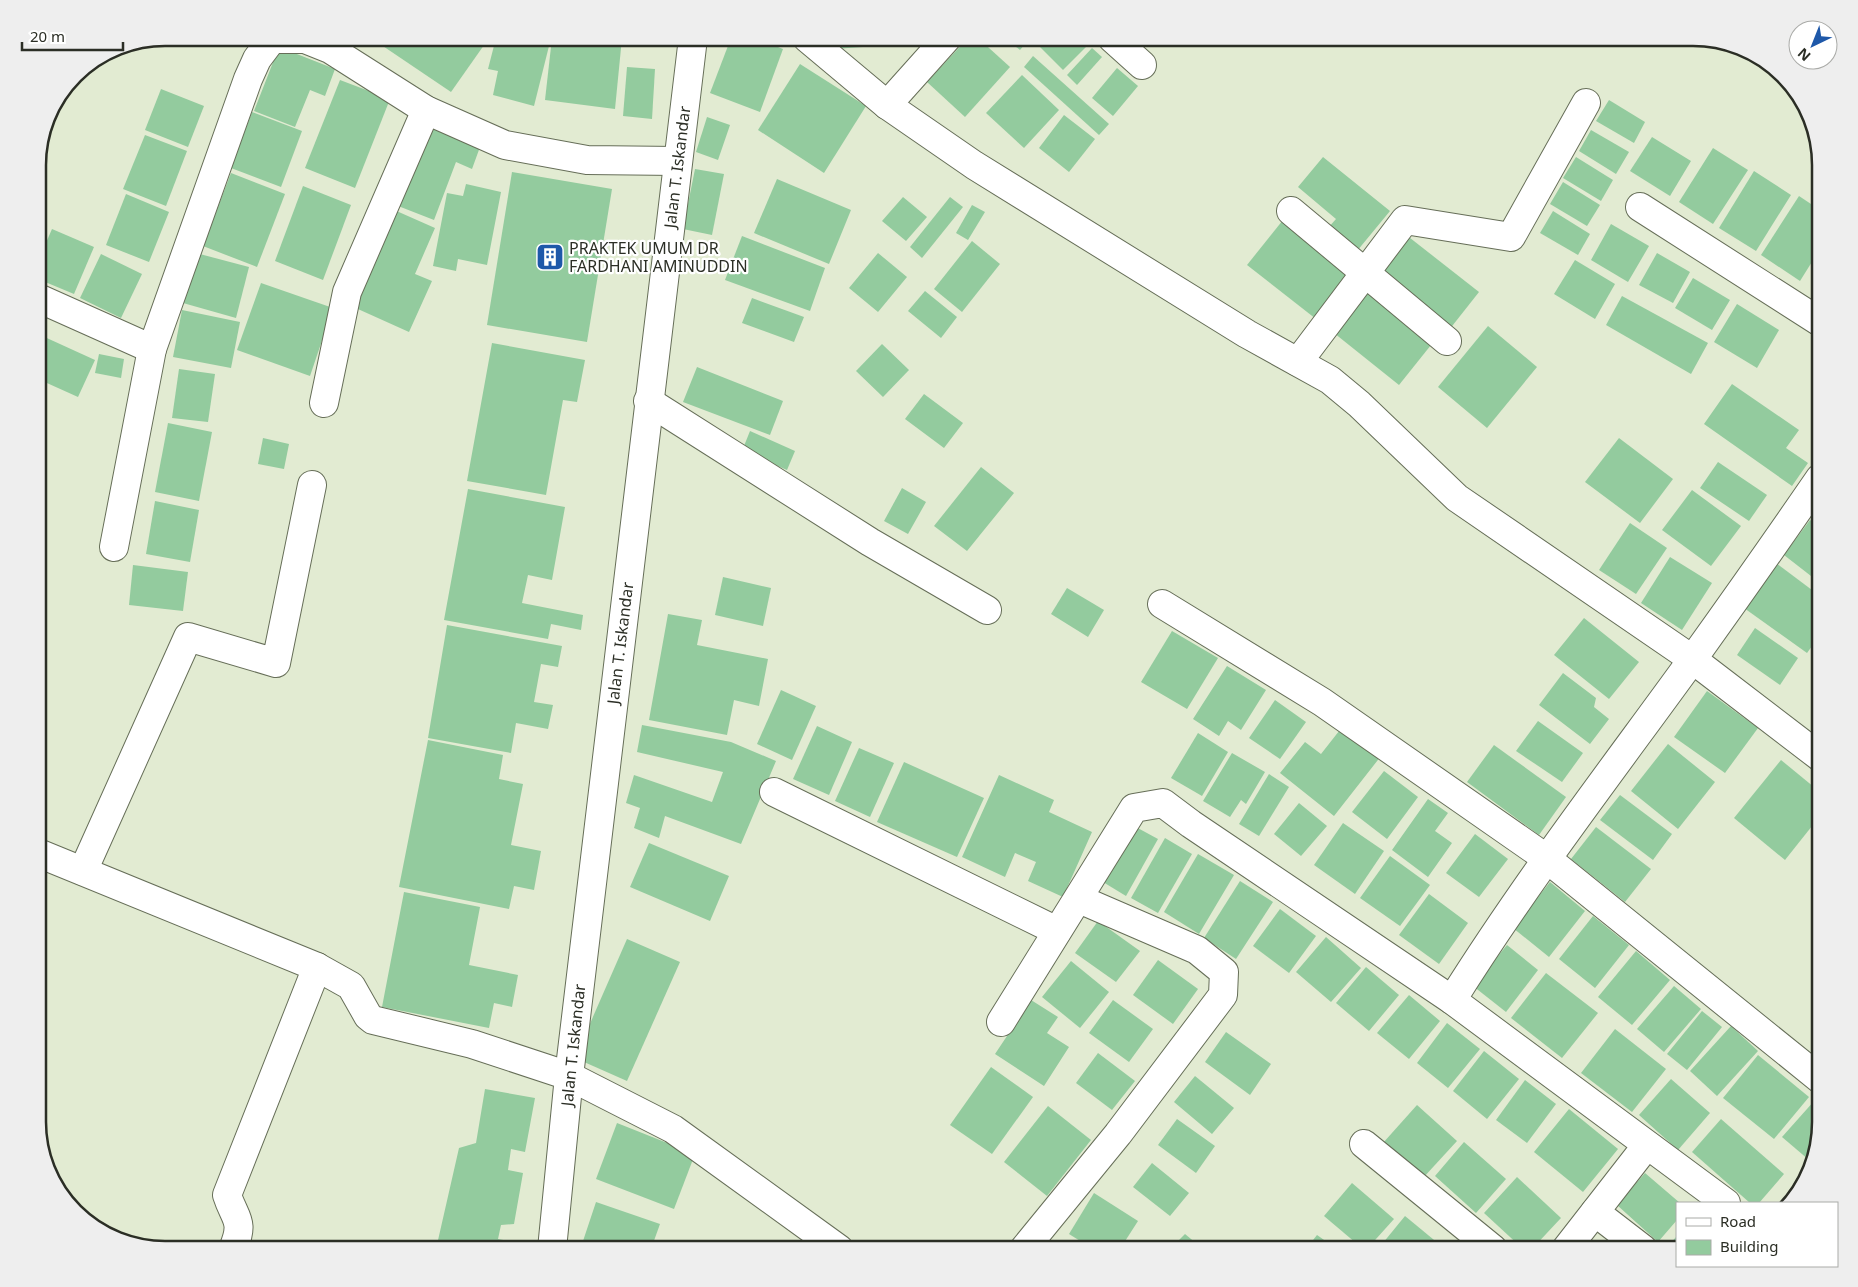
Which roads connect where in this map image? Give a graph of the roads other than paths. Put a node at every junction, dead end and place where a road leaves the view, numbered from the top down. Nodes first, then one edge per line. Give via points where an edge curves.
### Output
1 (939, 46) edge
2 (1121, 46) edge
3 (266, 47) edge
4 (323, 47) edge
5 (692, 47) edge
6 (817, 47) edge
7 (1142, 65) dead end
8 (1586, 103) dead end
9 (887, 105) junction
10 (426, 110) junction
11 (677, 161) junction
12 (1640, 207) dead end
13 (1291, 211) dead end
14 (1365, 271) junction
15 (47, 302) edge
16 (1812, 317) edge
17 (1447, 341) dead end
18 (152, 349) junction
19 (1298, 362) junction
20 (648, 401) junction
21 (324, 403) dead end
22 (312, 485) dead end
23 (1812, 489) edge
24 (114, 547) dead end
25 (1162, 604) dead end
26 (987, 610) dead end
27 (1692, 659) junction
28 (1812, 751) edge
29 (774, 792) dead end
30 (47, 857) edge
31 (1546, 858) junction
32 (83, 871) junction
33 (1079, 899) junction
34 (1057, 931) junction
35 (317, 967) junction
36 (1452, 1000) junction
37 (1000, 1022) dead end
38 (1812, 1073) edge
39 (569, 1076) junction
40 (1364, 1144) dead end
41 (1647, 1145) junction
42 (1725, 1202) edge
43 (1595, 1212) junction
44 (237, 1241) edge
45 (553, 1241) edge
46 (828, 1241) edge
47 (1031, 1241) edge
48 (1482, 1241) edge
49 (1573, 1241) edge
50 (1632, 1241) edge

1 - 9 street
2 - 7 street
3 - 18 street via 257,59
4 - 10 street via 350,60
5 - 11 street, Jalan T. Iskandar
6 - 9 street
8 - 14 street via 1511,237 1405,220
9 - 19 street via 974,165 1247,334
10 - 11 street via 505,145 587,160
10 - 21 street via 347,292
11 - 20 street, Jalan T. Iskandar
12 - 16 street
13 - 14 street
14 - 17 street
14 - 19 street
15 - 18 street
18 - 24 street
19 - 27 street via 1330,380 1359,404 1457,498
20 - 26 street via 870,542
20 - 39 street, Jalan T. Iskandar
22 - 32 street via 276,663 188,636
23 - 27 street
25 - 31 street via 1322,702
27 - 28 street
27 - 31 street
29 - 34 street
30 - 32 street
31 - 36 street
31 - 38 street
32 - 35 street
33 - 34 street
33 - 36 street via 1134,808 1163,803
33 - 47 street via 1197,950 1224,972 1223,995 1118,1134
34 - 37 street
35 - 39 street via 350,986 373,1020 472,1044
35 - 44 street via 227,1195 237,1215 240,1234
36 - 41 street
39 - 45 street, Jalan T. Iskandar
39 - 46 street via 674,1129
40 - 48 street
41 - 42 street
41 - 43 street
43 - 49 street
43 - 50 street

